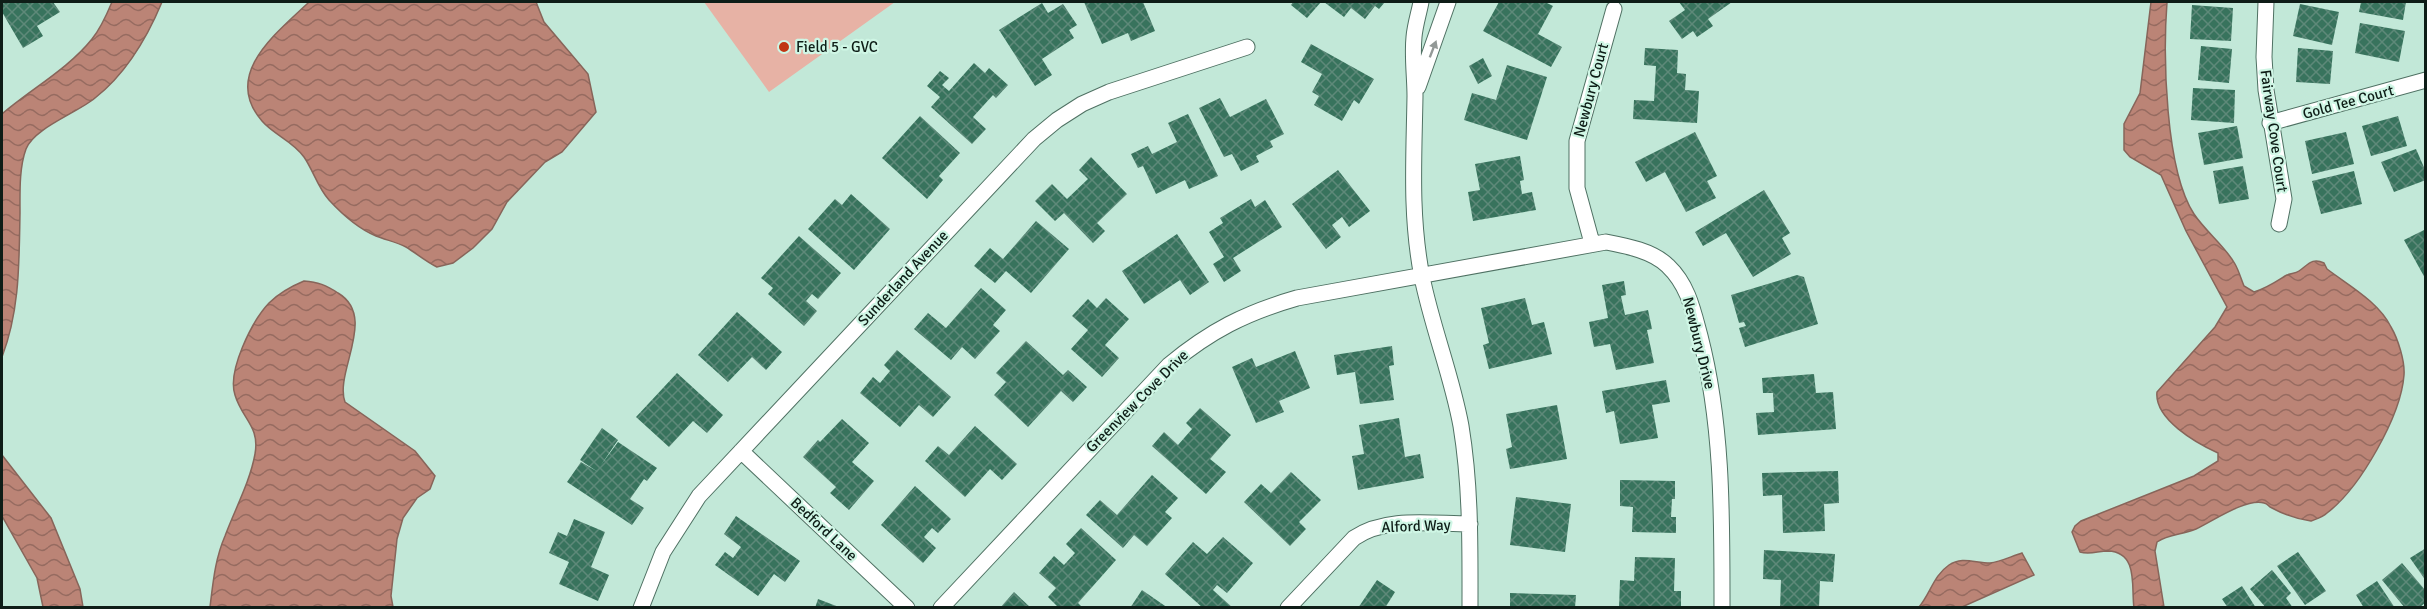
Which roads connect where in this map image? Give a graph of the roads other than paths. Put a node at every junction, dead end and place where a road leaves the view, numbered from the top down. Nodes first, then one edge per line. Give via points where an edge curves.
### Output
1 (1421, 2) edge
2 (1448, 2) edge
3 (2266, 2) edge
4 (1614, 9) dead end
5 (1247, 46) dead end
6 (2426, 80) edge
7 (1415, 95) junction
8 (2270, 123) junction
9 (2279, 224) dead end
10 (1592, 243) junction
11 (1422, 275) junction
12 (741, 451) junction
13 (1470, 524) junction
14 (641, 608) edge
15 (907, 608) edge
16 (941, 608) edge
17 (1288, 608) edge
18 (1470, 608) edge
19 (1722, 608) edge

1 - 7 street via 1414,38
7 -> 2 street
3 - 8 street, Fairway Cove Court via 2264,57
4 - 10 street, Newbury Court via 1577,147 1577,188
5 - 12 street, Sunderland Avenue via 1109,92 1057,120 1034,139
6 - 8 street, Gold Tee Court
7 - 11 street via 1412,172
8 - 9 street, Fairway Cove Court via 2284,199
10 - 11 street, Newbury Drive
10 - 19 street, Newbury Drive via 1618,244 1659,258 1678,278 1691,303 1719,445
11 - 13 street via 1460,424
11 - 16 street, Greenview Cove Drive via 1261,308 1197,342 1168,365
12 - 14 street, Sunderland Avenue via 684,518 663,552
12 - 15 street, Bedford Lane
13 - 17 street, Alford Way via 1391,524 1365,531 1353,538
13 - 18 street

